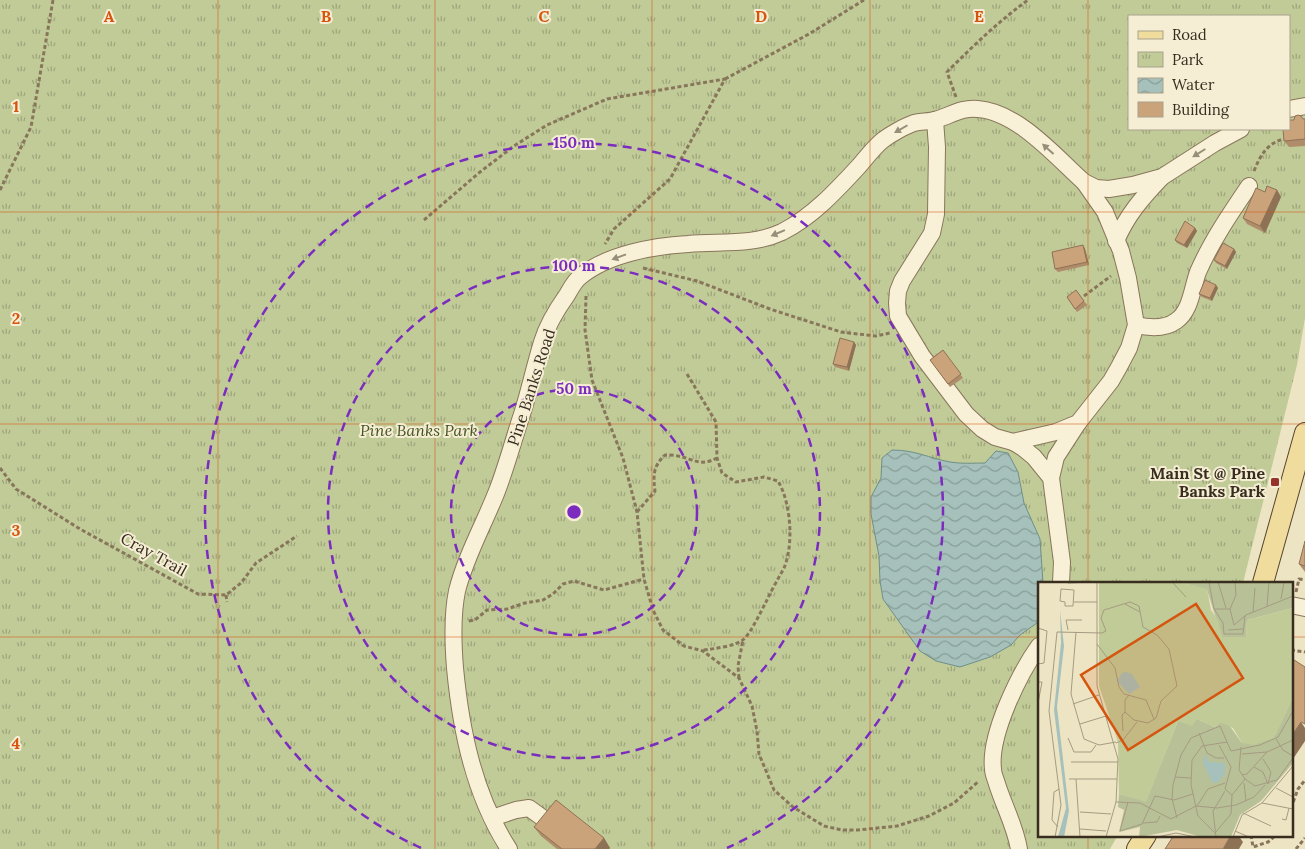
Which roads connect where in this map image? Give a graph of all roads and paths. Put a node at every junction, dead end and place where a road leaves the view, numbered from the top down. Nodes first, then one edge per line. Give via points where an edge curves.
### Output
1 (53, 0) edge
2 (864, 0) edge
3 (1028, 0) edge
4 (725, 79) junction
5 (1305, 106) edge
6 (1290, 109) edge
7 (961, 110) junction
8 (935, 120) junction
9 (1239, 130) edge
10 (1284, 139) edge
11 (1162, 177) junction
12 (1084, 182) junction
13 (1249, 186) joint
14 (0, 190) edge
15 (424, 220) dead end
16 (1116, 241) junction
17 (1125, 264) junction
18 (636, 266) dead end
19 (592, 268) junction
20 (1084, 296) dead end
21 (1136, 325) junction
22 (905, 329) junction
23 (687, 374) dead end
24 (1078, 423) junction
25 (1305, 433) edge
26 (1013, 442) junction
27 (717, 458) junction
28 (0, 468) edge
29 (1051, 478) junction
30 (637, 512) junction
31 (297, 536) dead end
32 (644, 578) junction
33 (1061, 582) edge
34 (1263, 582) edge
35 (226, 595) junction
36 (228, 602) dead end
37 (1292, 605) edge
38 (1305, 608) edge
39 (454, 618) junction
40 (743, 640) junction
41 (1038, 647) edge
42 (1292, 650) edge
43 (703, 651) junction
44 (1305, 652) edge
45 (739, 678) junction
46 (993, 769) junction
47 (1305, 780) edge
48 (1292, 805) edge
49 (492, 818) junction
50 (551, 824) edge
51 (1145, 836) edge
52 (1275, 836) edge
53 (1305, 838) edge
54 (1253, 848) edge
55 (509, 849) edge
56 (1019, 849) edge
57 (1137, 849) edge
58 (1296, 849) edge

1 - 14 path via 31,128
2 - 4 path
3 - 7 path via 1014,9 948,72
4 - 15 path via 608,99 547,125 480,172
4 - 19 path via 670,178 614,229
5 - 6 street
7 - 8 street, Pine Banks Road
12 -> 7 street, Pine Banks Road via 1019,124 992,112
8 -> 19 street, Pine Banks Road via 911,124 883,140 820,206 781,232 738,243 655,247 622,255
8 - 22 street via 936,214 932,233 898,291 898,316
9 -> 11 street, Pine Banks Road
10 - 13 path via 1269,144 1257,162
11 - 12 street, Pine Banks Road via 1109,189 1096,188
11 - 16 street via 1124,222
12 - 16 street via 1105,212
13 - 21 street via 1209,250 1187,308 1178,320 1167,326
16 - 17 street
17 - 20 path
17 - 21 street
18 - 22 path via 698,281 841,332 876,336
19 - 30 path via 586,294 585,330 592,380 623,458
19 - 39 street, Pine Banks Road via 578,278 543,340 498,488 458,590
21 - 24 street via 1129,348 1111,381
22 - 26 street via 966,414 995,437
23 - 27 path via 716,422
24 - 26 street
24 - 29 street via 1056,457
25 - 34 main road
26 - 29 street via 1034,457
27 - 30 path via 708,463 665,455 657,462 653,477 655,492
27 - 40 path via 722,473 736,482 764,477 778,481 784,491 790,524 784,566
28 - 35 path, Cray Trail via 16,488 80,529 198,594
29 - 33 street via 1062,562
30 - 32 path
31 - 35 path via 256,563 241,583
32 - 39 path via 604,590 574,581 563,584 542,600 507,609 487,610 474,620 461,622
32 - 43 path via 653,610 663,630 684,646
35 - 36 path
37 - 38 street
39 - 49 street, Pine Banks Road via 457,694 479,788
40 - 43 path
40 - 45 path
41 - 46 street via 1006,708 996,740
42 - 44 path
43 - 45 path
45 - 46 path via 752,706 759,754 774,790 793,807 824,826 858,830 913,822 954,803
46 - 56 street
47 - 48 path
49 - 50 street via 529,808
49 - 55 street, Pine Banks Road
51 - 57 main road
52 - 54 path
53 - 58 path

